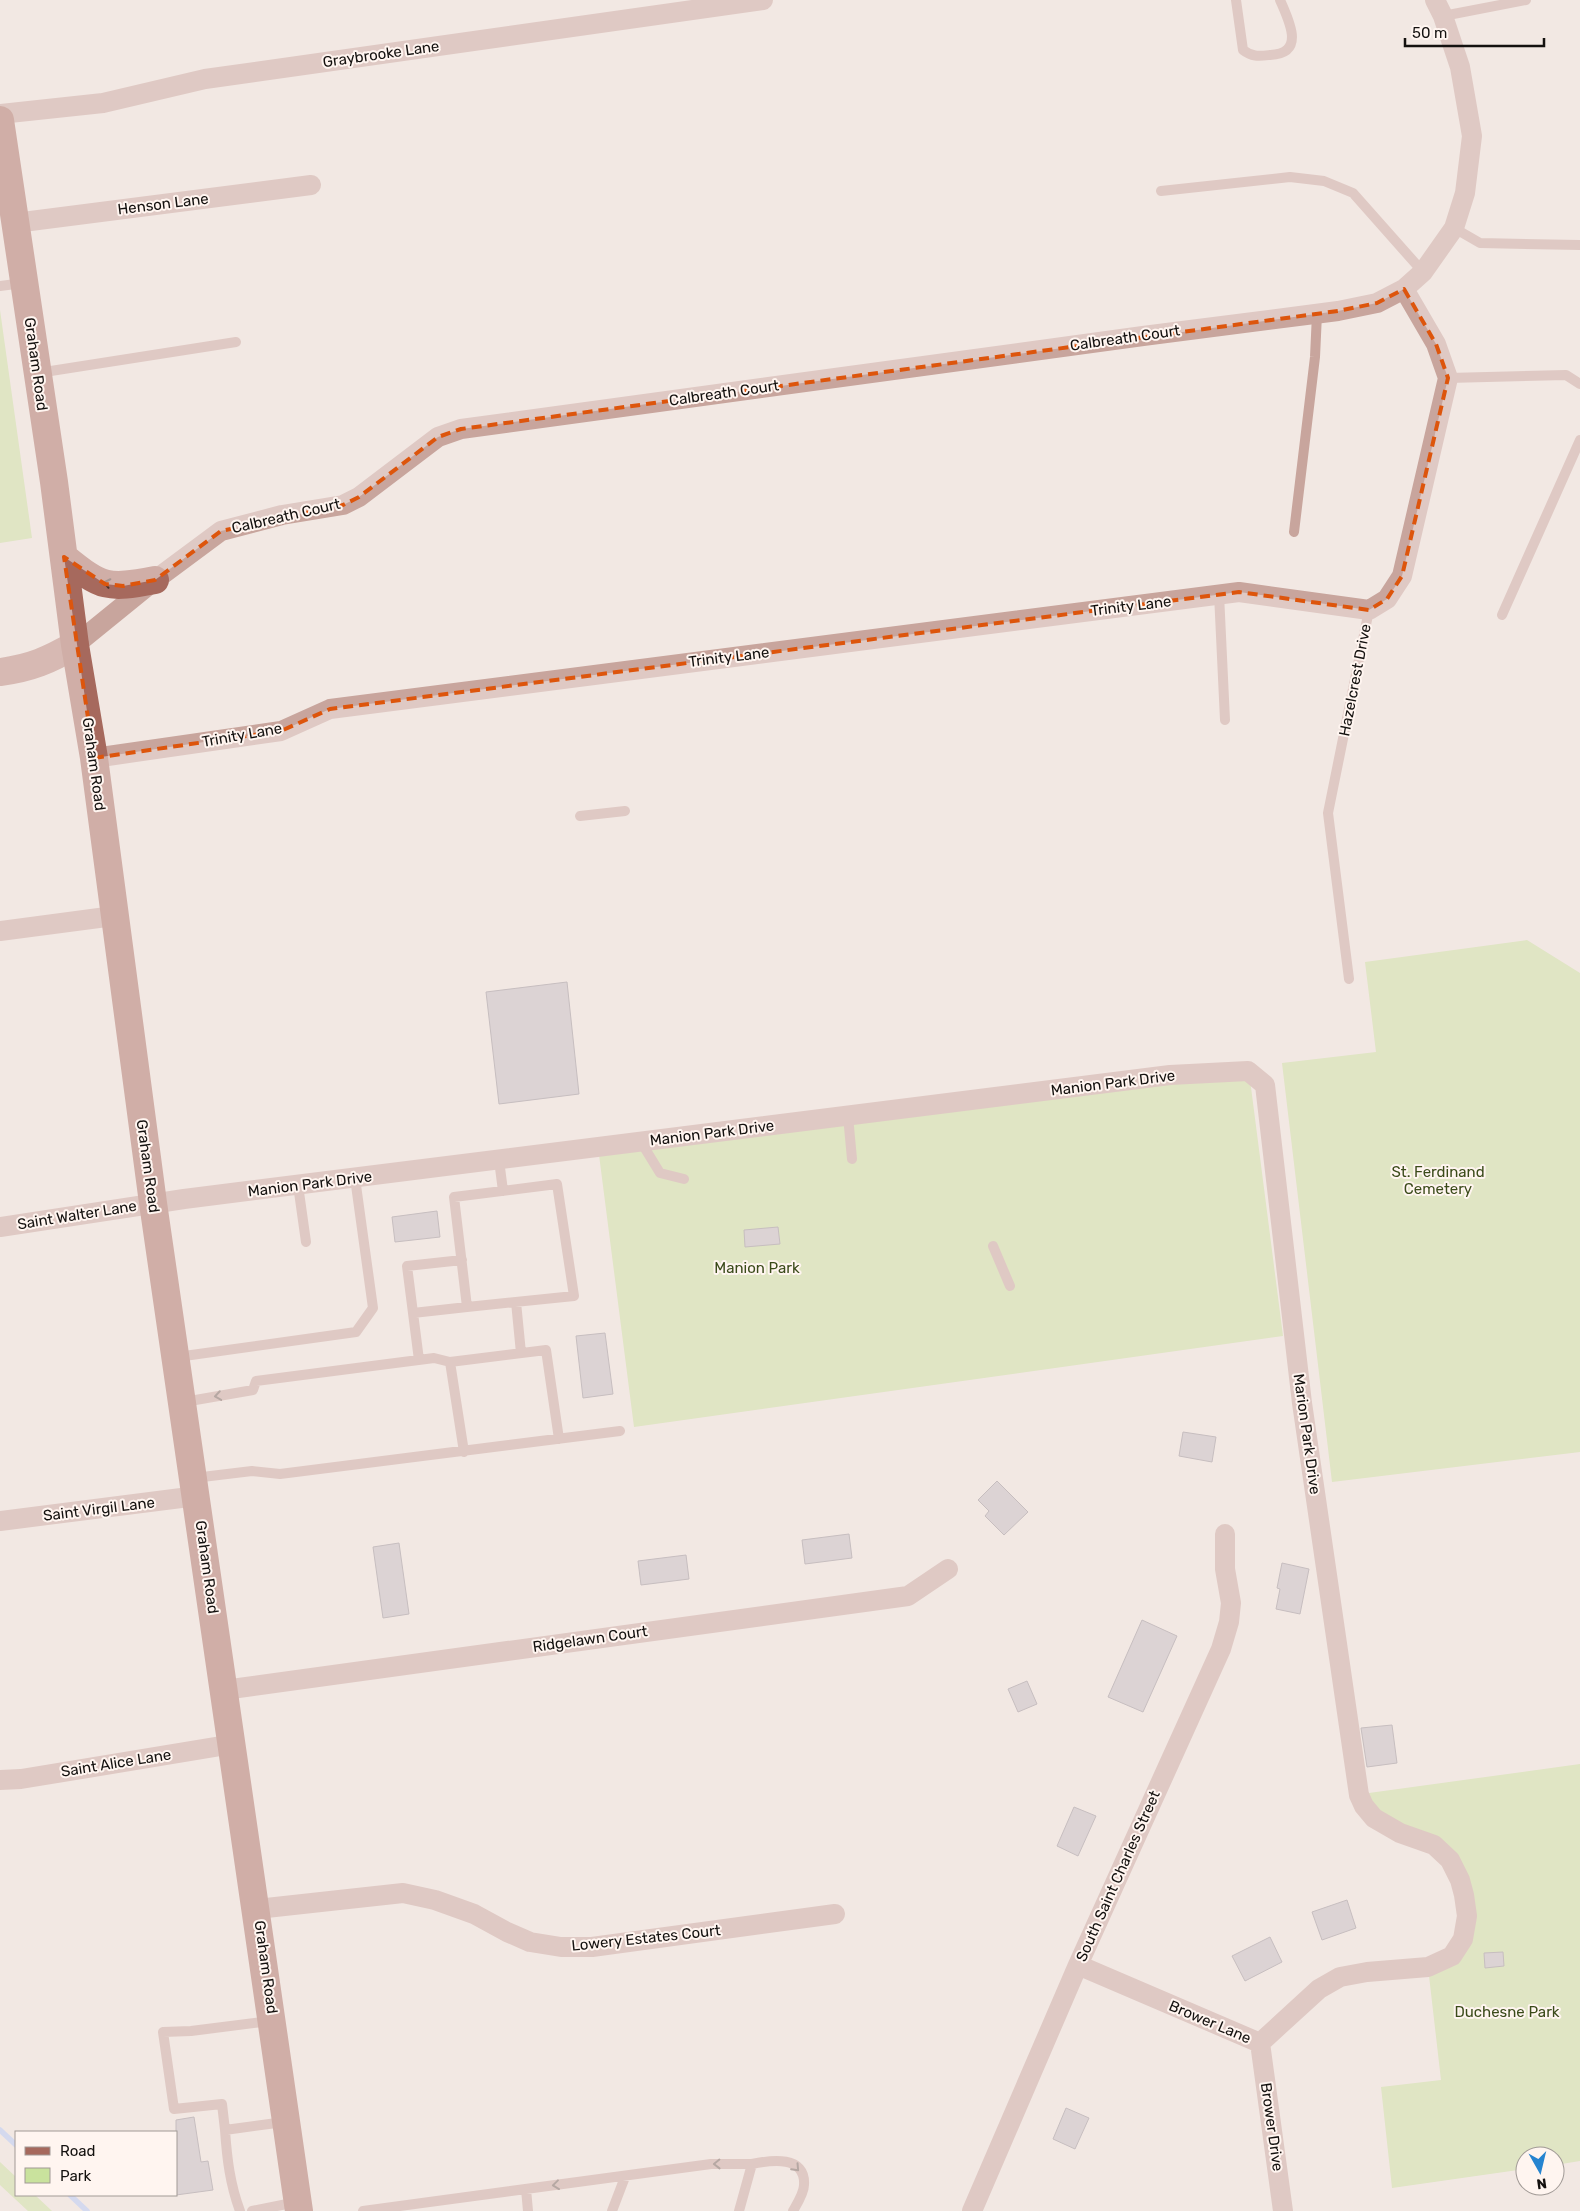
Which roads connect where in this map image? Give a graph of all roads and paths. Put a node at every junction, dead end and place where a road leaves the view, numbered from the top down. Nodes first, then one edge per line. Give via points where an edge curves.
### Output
1 (762, 0) edge
2 (1236, 0) edge
3 (1280, 0) edge
4 (1526, 0) edge
5 (1439, 8) edge
6 (0, 114) edge
7 (0, 120) edge
8 (311, 185) dead end
9 (1161, 191) dead end
10 (15, 223) junction
11 (1454, 228) junction
12 (1580, 246) edge
13 (1424, 272) junction
14 (12, 285) edge
15 (1404, 289) junction
16 (1317, 314) junction
17 (236, 342) dead end
18 (37, 373) junction
19 (1448, 378) junction
20 (1580, 384) edge
21 (1580, 440) edge
22 (1294, 532) dead end
23 (64, 557) junction
24 (155, 580) junction
25 (1219, 594) junction
26 (1369, 610) junction
27 (1502, 615) dead end
28 (75, 645) junction
29 (0, 672) edge
30 (1225, 720) dead end
31 (94, 758) junction
32 (625, 811) dead end
33 (580, 816) dead end
34 (114, 916) junction
35 (0, 931) edge
36 (1349, 979) dead end
37 (1265, 1085) joint
38 (848, 1116) junction
39 (641, 1142) junction
40 (852, 1159) dead end
41 (499, 1160) junction
42 (355, 1178) junction
43 (684, 1179) dead end
44 (298, 1185) junction
45 (503, 1191) junction
46 (153, 1203) junction
47 (0, 1227) edge
48 (306, 1242) dead end
49 (993, 1246) dead end
50 (462, 1260) junction
51 (1010, 1286) dead end
52 (516, 1302) junction
53 (467, 1307) junction
54 (413, 1313) junction
55 (521, 1353) junction
56 (177, 1357) junction
57 (418, 1360) junction
58 (450, 1362) junction
59 (183, 1402) junction
60 (620, 1431) dead end
61 (559, 1439) junction
62 (464, 1452) junction
63 (196, 1487) junction
64 (0, 1521) edge
65 (1225, 1534) dead end
66 (948, 1569) dead end
67 (224, 1690) junction
68 (232, 1744) junction
69 (0, 1780) edge
70 (1357, 1782) joint
71 (257, 1909) junction
72 (835, 1914) dead end
73 (1078, 1965) junction
74 (273, 2020) junction
75 (1260, 2042) junction
76 (287, 2122) junction
77 (225, 2130) junction
78 (752, 2164) junction
79 (625, 2177) junction
80 (526, 2189) junction
81 (299, 2206) edge
82 (240, 2211) edge
83 (252, 2211) edge
84 (363, 2211) edge
85 (528, 2211) edge
86 (612, 2211) edge
87 (739, 2211) edge
88 (794, 2211) edge
89 (972, 2211) edge
90 (1283, 2211) edge

1 - 6 street, Graybrooke Lane via 205,79 103,103
2 - 3 lane via 1243,50 1251,56 1280,54 1289,47 1293,36
4 - 5 lane
5 - 11 street via 1460,67 1472,136 1465,193
7 - 10 main road, Graham Road
8 - 10 street, Henson Lane
9 - 13 lane via 1290,177 1324,181 1353,193
10 - 14 main road, Graham Road
11 - 12 lane via 1480,243
11 - 13 street
13 - 15 street, Calbreath Court
14 - 18 main road, Graham Road
15 - 16 street, Calbreath Court via 1377,303
15 - 19 street via 1436,344
16 - 22 lane via 1315,357
16 - 24 street, Calbreath Court via 461,429 438,437 359,497 343,505 221,531
17 - 18 lane
18 - 23 main road, Graham Road
19 - 20 lane via 1566,375
19 - 26 street, Hazelcrest Drive via 1402,576 1388,599
21 - 27 lane
24 -> 23 main road via 123,586 105,584 94,580
23 - 28 main road, Graham Road
24 - 28 street, Calbreath Court
25 - 26 street, Trinity Lane via 1239,592
25 - 30 lane
25 - 31 street, Trinity Lane via 330,709 281,731
26 - 36 lane, Hazelcrest Drive via 1328,813
28 - 29 street via 48,661
28 - 31 main road, Graham Road
31 - 34 main road, Graham Road
32 - 33 lane
34 - 35 street
34 - 46 main road, Graham Road
37 - 38 street, Manion Park Drive via 1248,1071 1170,1075
37 - 70 street, Marion Park Drive via 1302,1403
38 - 39 street, Manion Park Drive
38 - 40 lane
39 - 41 street, Manion Park Drive
39 - 43 lane via 660,1173
41 - 42 street, Manion Park Drive
41 - 45 lane
42 - 44 street, Manion Park Drive
42 - 56 lane via 373,1308 356,1332
44 - 46 street, Manion Park Drive
44 - 48 lane
45 - 50 lane via 454,1197
45 - 52 lane via 558,1184 574,1296
46 - 47 street, Saint Walter Lane
46 - 56 main road, Graham Road
49 - 51 lane
50 - 53 lane
50 - 54 lane via 407,1266
52 - 53 lane
52 - 55 lane
53 - 54 lane
54 - 57 lane
55 - 58 lane
55 - 61 lane via 546,1350
56 - 59 main road, Graham Road
57 - 58 lane via 434,1358
57 -> 59 lane via 256,1381 253,1390
58 - 62 lane
59 - 63 main road, Graham Road
60 - 61 lane
61 - 62 lane
62 - 63 lane via 280,1474 252,1472
63 - 64 street, Saint Virgil Lane
63 - 67 main road, Graham Road
65 - 73 street, South Saint Charles Street via 1230,1604 1229,1622 1221,1649
66 - 67 street, Ridgelawn Court via 908,1596
67 - 68 main road, Graham Road
68 - 69 street, Saint Alice Lane
68 - 71 main road, Graham Road
70 - 75 street, Brower Lane via 1359,1796 1374,1818 1400,1833 1434,1845 1450,1860 1464,1895 1467,1916 1463,1939 1452,1956 1428,1967 1340,1977 1320,1988
71 - 72 street, Lowery Estates Court via 403,1893 474,1914 530,1942 561,1947 592,1947
71 - 74 main road, Graham Road
73 - 75 street, Brower Lane
73 - 89 street, South Saint Charles Street
74 - 76 main road, Graham Road
74 - 77 lane via 162,2032 174,2108 222,2104
75 - 90 street, Brower Drive
76 - 77 lane
76 - 81 main road, Graham Road
77 - 82 lane via 230,2179
78 -> 79 lane via 710,2164
78 - 87 lane
78 -> 88 lane via 789,2161 801,2171 804,2186
79 -> 80 lane
79 - 86 lane
80 - 84 lane
80 - 85 lane
81 - 83 lane

